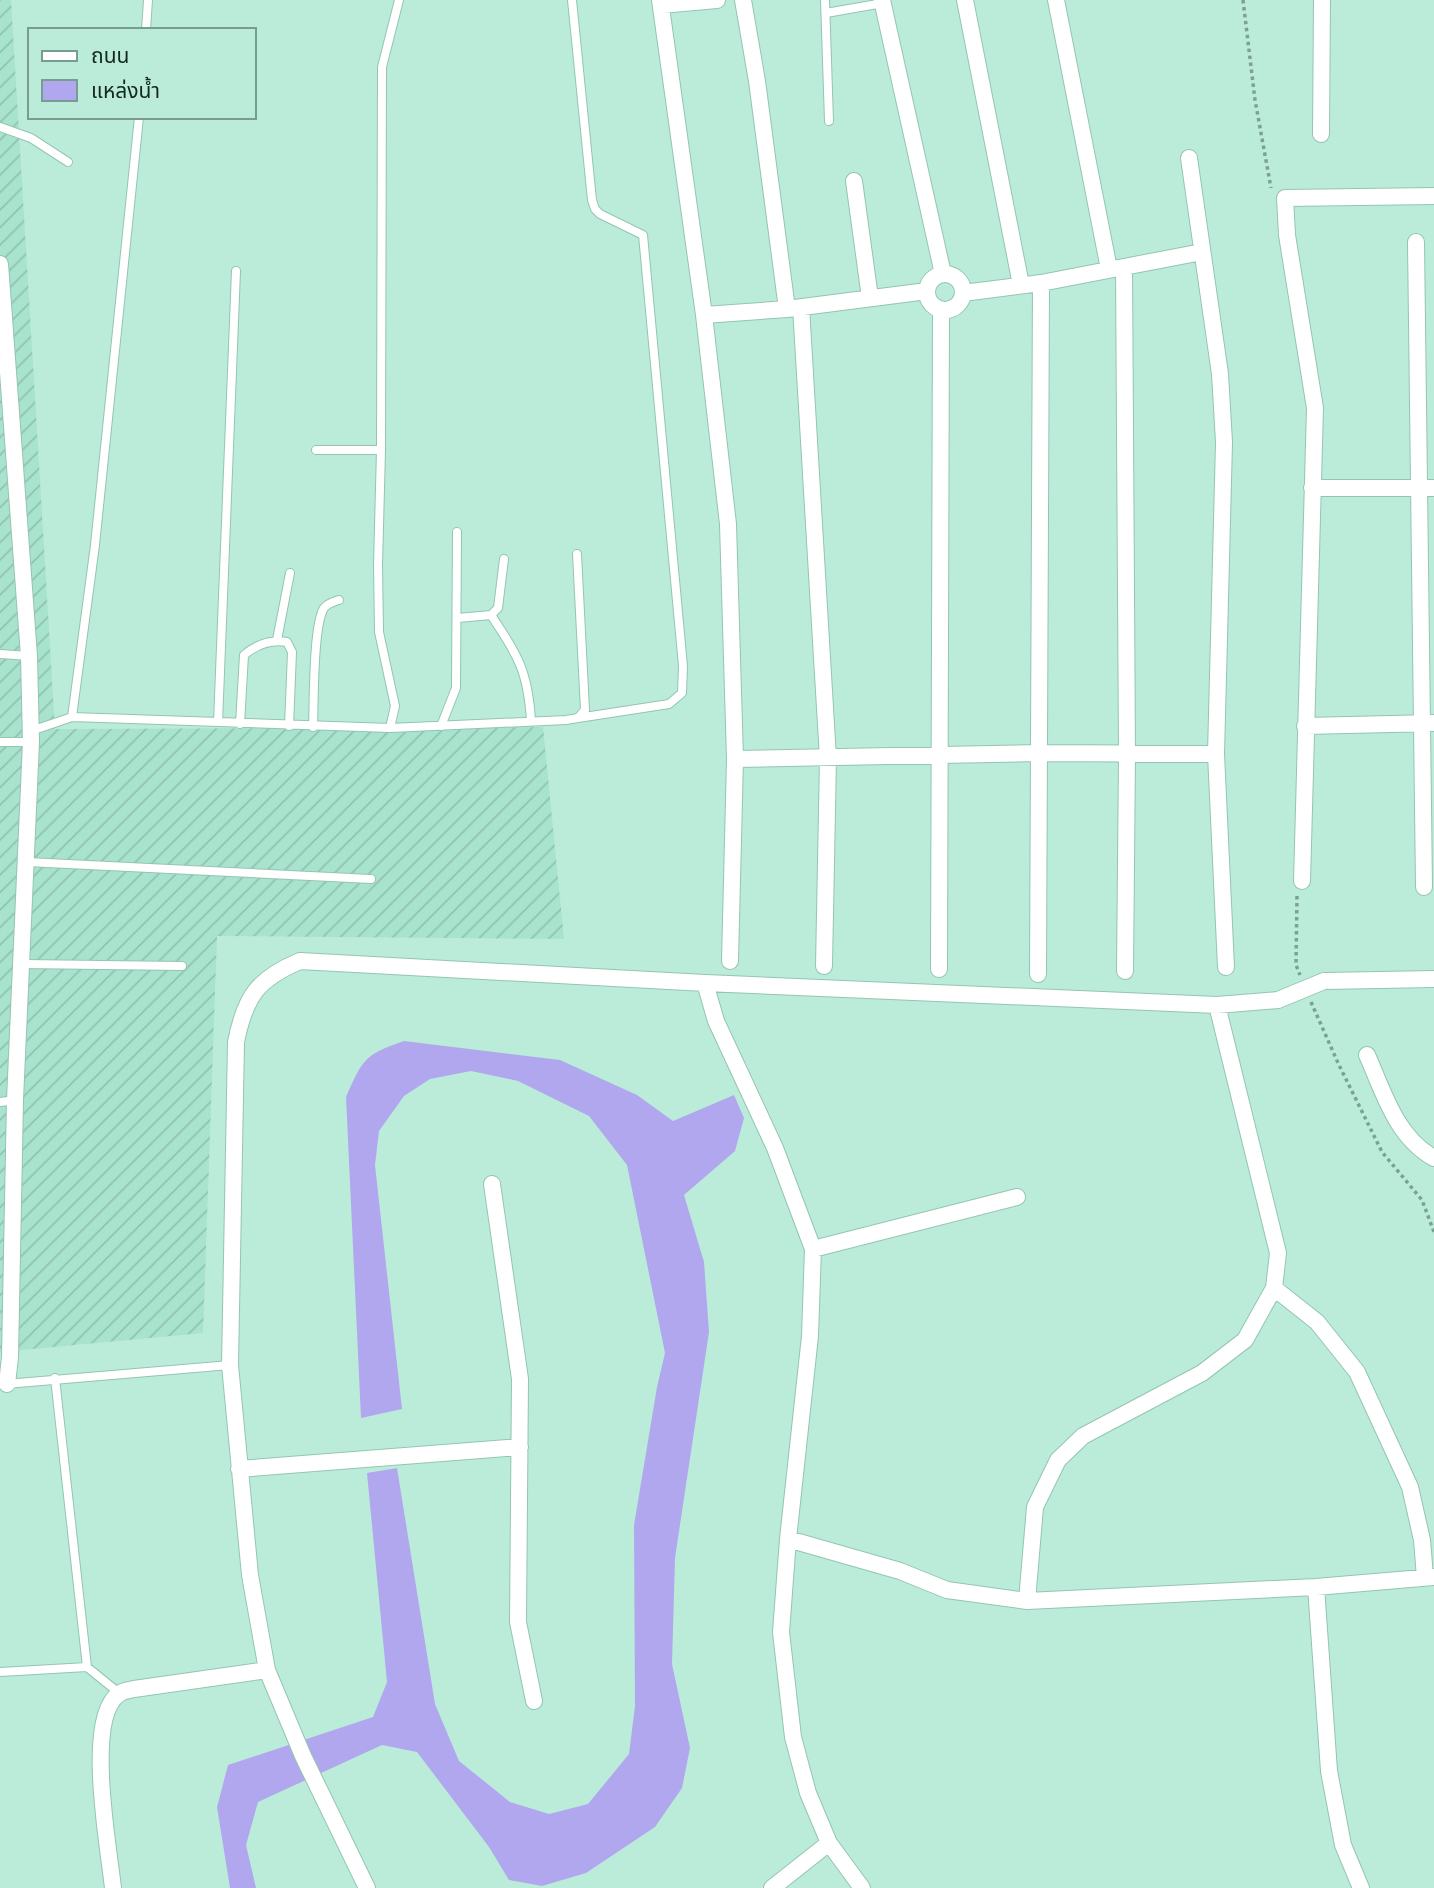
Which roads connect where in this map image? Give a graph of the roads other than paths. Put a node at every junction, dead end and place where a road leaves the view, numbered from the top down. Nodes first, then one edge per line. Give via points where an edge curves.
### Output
1 (148, 0) edge
2 (399, 0) edge
3 (572, 0) edge
4 (717, 0) edge
5 (743, 0) edge
6 (825, 0) edge
7 (965, 0) edge
8 (1056, 0) edge
9 (1322, 0) edge
10 (883, 2) edge
11 (660, 3) edge
12 (827, 13) junction
13 (146, 28) edge
14 (139, 119) edge
15 (829, 121) dead end
16 (0, 127) edge
17 (1321, 134) dead end
18 (1189, 158) dead end
19 (68, 162) dead end
20 (855, 181) dead end
21 (1434, 196) edge
22 (1416, 242) dead end
23 (1202, 252) junction
24 (0, 264) edge
25 (1117, 268) junction
26 (236, 271) dead end
27 (943, 274) junction
28 (1041, 283) junction
29 (1021, 285) junction
30 (927, 291) junction
31 (963, 293) junction
32 (870, 298) junction
33 (794, 308) junction
34 (941, 310) junction
35 (704, 314) junction
36 (316, 450) dead end
37 (381, 450) junction
38 (1312, 488) junction
39 (1427, 488) edge
40 (457, 532) dead end
41 (577, 554) dead end
42 (504, 559) dead end
43 (290, 573) dead end
44 (339, 600) dead end
45 (491, 615) junction
46 (458, 618) junction
47 (277, 640) junction
48 (0, 654) edge
49 (29, 656) junction
50 (72, 718) junction
51 (578, 718) junction
52 (531, 721) junction
53 (218, 722) junction
54 (1428, 723) edge
55 (240, 724) junction
56 (289, 726) junction
57 (441, 726) junction
58 (1305, 726) junction
59 (313, 727) junction
60 (390, 728) junction
61 (31, 737) junction
62 (0, 742) edge
63 (1038, 753) junction
64 (1216, 754) junction
65 (1127, 755) junction
66 (940, 756) junction
67 (828, 758) junction
68 (735, 759) junction
69 (27, 862) junction
70 (371, 879) dead end
71 (1302, 881) dead end
72 (1424, 887) dead end
73 (730, 961) dead end
74 (22, 964) junction
75 (181, 966) dead end
76 (824, 966) dead end
77 (1226, 967) dead end
78 (939, 969) dead end
79 (1125, 971) dead end
80 (1038, 974) dead end
81 (1434, 979) edge
82 (705, 983) junction
83 (1217, 1005) junction
84 (1367, 1055) dead end
85 (8, 1101) edge
86 (1434, 1158) edge
87 (492, 1184) dead end
88 (1017, 1197) dead end
89 (813, 1249) junction
90 (1274, 1288) junction
91 (230, 1365) junction
92 (55, 1378) junction
93 (4, 1384) edge
94 (520, 1447) junction
95 (239, 1469) junction
96 (788, 1539) junction
97 (1429, 1577) edge
98 (1316, 1587) junction
99 (1027, 1601) junction
100 (87, 1667) junction
101 (268, 1670) junction
102 (0, 1672) edge
103 (119, 1693) junction
104 (534, 1701) dead end
105 (829, 1843) junction
106 (113, 1888) edge
107 (367, 1888) edge
108 (772, 1888) edge
109 (862, 1888) edge
110 (1361, 1888) edge

1 - 13 lane
2 - 37 lane via 382,67
3 - 51 lane via 592,200 600,214 643,235 683,666 682,693 669,704
4 - 11 street
5 - 33 street
6 - 12 lane
7 - 29 street
8 - 25 street
9 - 17 street
10 - 12 lane
10 - 27 street
11 - 35 street
12 - 15 lane
14 - 50 lane via 95,545
16 - 19 lane via 31,138
18 - 23 street
20 - 32 street
21 - 38 street via 1285,198 1286,234 1315,408
22 - 39 street
23 - 25 street
23 - 64 street via 1220,374 1224,442
24 - 49 street
25 - 28 street
25 - 65 street
26 - 53 lane
27 - 30 street via 932,279
27 - 31 street via 956,277
28 - 29 street
28 - 63 street
29 - 31 street
30 - 32 street
30 - 34 street via 931,303
31 - 34 street via 953,308
32 - 33 street
33 - 35 street
33 - 67 street
34 - 66 street
35 - 68 street via 728,524
36 - 37 lane
37 - 60 lane via 379,632 394,692
38 - 39 street
38 - 58 street
39 - 54 street
40 - 46 lane
41 - 51 lane via 585,710
42 - 45 lane via 498,608
43 - 47 lane
44 - 59 lane via 324,608 321,617
45 - 46 lane
45 - 52 lane via 524,673
46 - 57 lane via 456,688
47 - 55 lane via 244,655
47 - 56 lane via 287,642 292,652
48 - 49 lane
49 - 61 street
50 - 53 lane
50 - 61 lane
51 - 52 lane
52 - 57 lane
53 - 55 lane
54 - 58 street
54 - 72 street
55 - 56 lane
56 - 59 lane
57 - 60 lane
58 - 71 street
59 - 60 lane
61 - 62 lane
61 - 69 street
63 - 65 street
63 - 66 street
63 - 80 street
64 - 65 street
64 - 77 street
65 - 79 street
66 - 67 street
66 - 78 street
67 - 68 street
67 - 76 street
68 - 73 street
69 - 70 lane
69 - 74 street
74 - 75 lane
74 - 85 street
81 - 83 street, bridge via 1324,981 1278,1000
82 - 83 street
82 - 89 street via 716,1021 775,1148
82 - 91 street via 300,961 275,971 248,1002 236,1042
83 - 90 street via 1278,1253
84 - 86 street via 1395,1120 1417,1149
85 - 93 street via 10,1357
87 - 94 street via 520,1380
88 - 89 street
89 - 96 street via 810,1336
90 - 97 street via 1317,1322 1357,1372 1410,1487
90 - 99 street via 1245,1340 1202,1373 1083,1436 1058,1460 1035,1507
91 - 92 lane
91 - 95 street
92 - 93 lane
92 - 100 lane
94 - 95 street
94 - 104 street via 518,1622
95 - 101 street via 250,1575
96 - 99 street via 900,1571 947,1590
96 - 105 street via 781,1632 793,1737 808,1793
97 - 98 street
98 - 99 street
98 - 110 street via 1329,1771 1343,1845
100 - 102 lane
100 - 103 lane
101 - 103 street
101 - 107 street via 317,1788
103 - 106 street via 102,1724 99,1751
105 - 108 street
105 - 109 street

